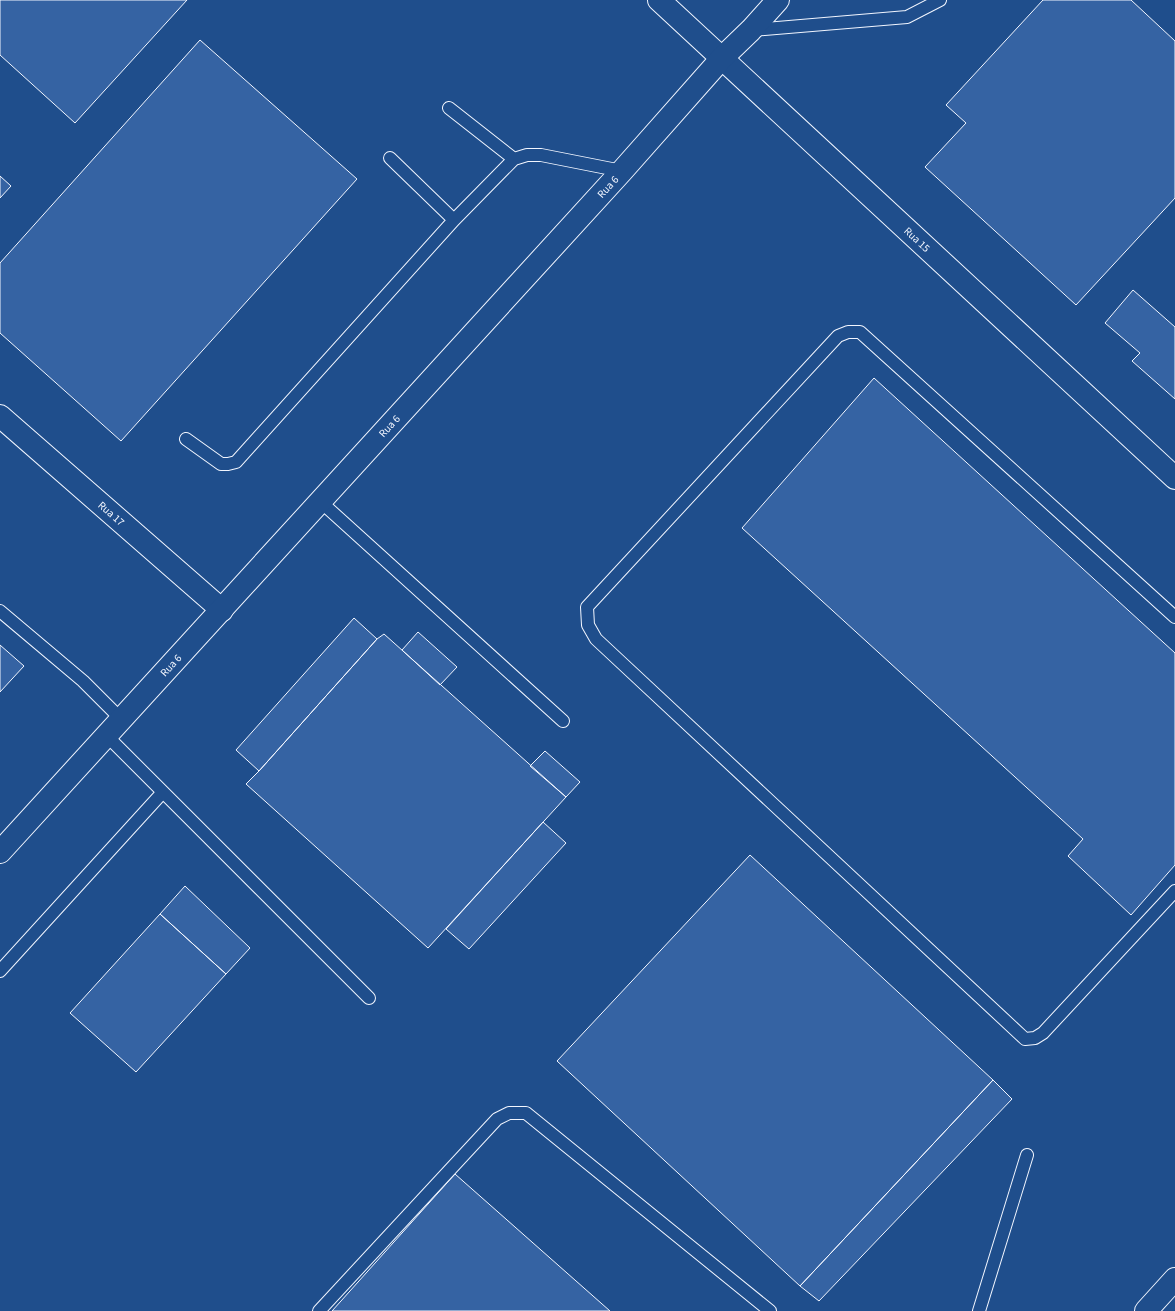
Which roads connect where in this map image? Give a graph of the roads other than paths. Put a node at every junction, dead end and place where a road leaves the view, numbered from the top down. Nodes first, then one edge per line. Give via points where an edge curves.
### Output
1 (659, 0) edge
2 (778, 0) edge
3 (940, 0) edge
4 (751, 30) junction
5 (722, 58) junction
6 (449, 108) dead end
7 (390, 158) dead end
8 (514, 159) junction
9 (622, 172) junction
10 (454, 220) junction
11 (0, 416) edge
12 (186, 439) dead end
13 (1175, 478) edge
14 (321, 502) junction
15 (222, 610) junction
16 (0, 611) edge
17 (1175, 617) edge
18 (122, 720) junction
19 (564, 721) dead end
20 (107, 736) junction
21 (164, 792) junction
22 (0, 852) edge
23 (1175, 892) edge
24 (0, 971) edge
25 (370, 998) dead end
26 (1027, 1155) dead end
27 (1175, 1279) edge
28 (319, 1311) edge
29 (770, 1311) edge
30 (979, 1311) edge
31 (1146, 1311) edge

1 - 5 street, Rua 15
2 - 4 street, Rua 6
3 - 4 lane via 907,17
4 - 5 street, Rua 6
5 - 9 street, Rua 6
5 - 13 street, Rua 15
6 - 8 lane
7 - 10 lane
8 - 9 lane via 541,154
8 - 10 lane
9 - 14 street, Rua 6
10 - 12 lane via 236,462 221,464
11 - 15 street, Rua 17
14 - 15 street, Rua 6
14 - 19 lane
15 - 18 street, Rua 6
16 - 18 lane via 83,681
17 - 23 lane via 860,332 848,332 838,336 587,607 588,626 596,639 1025,1039 1035,1038 1043,1033
18 - 20 street, Rua 6
20 - 21 lane
20 - 22 street, Rua 6
21 - 24 lane
21 - 25 lane
26 - 30 lane
27 - 31 street
28 - 29 lane via 497,1119 509,1113 526,1113

